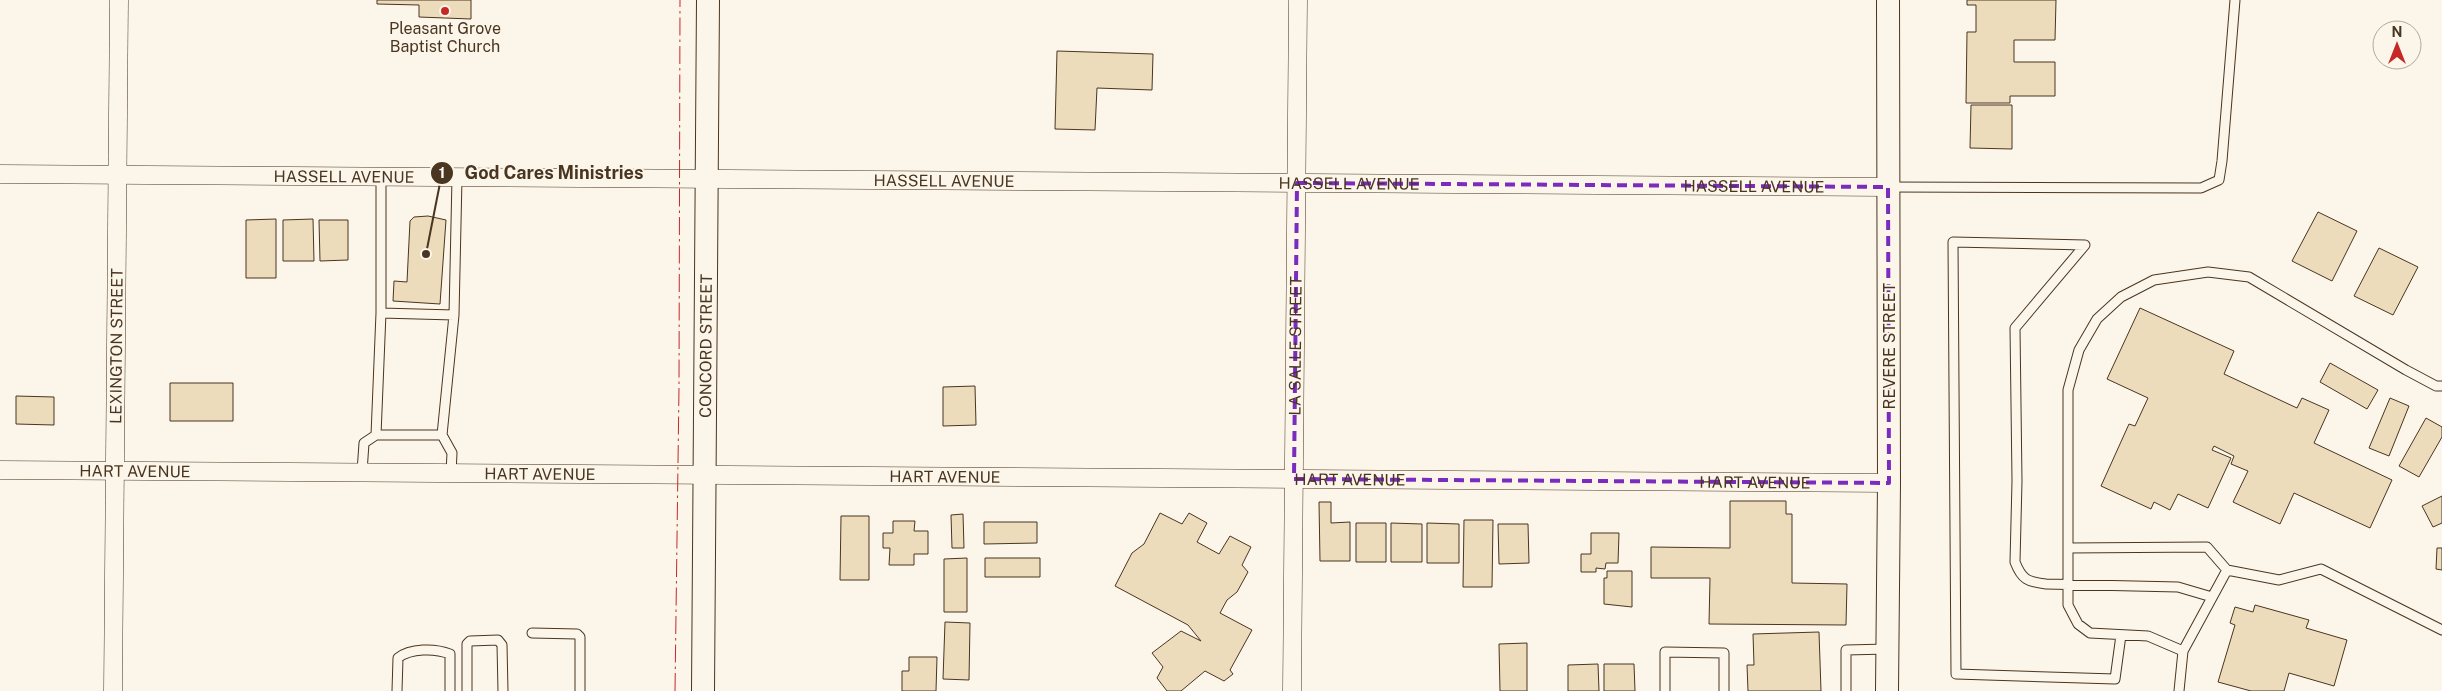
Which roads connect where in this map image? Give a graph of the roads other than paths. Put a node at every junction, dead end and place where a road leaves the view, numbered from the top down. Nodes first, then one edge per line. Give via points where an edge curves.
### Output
1 (119, 0) edge
2 (708, 0) edge
3 (1298, 0) edge
4 (1888, 0) edge
5 (2235, 0) edge
6 (0, 174) edge
7 (118, 175) junction
8 (381, 177) junction
9 (457, 178) junction
10 (707, 179) junction
11 (1297, 183) junction
12 (1888, 187) junction
13 (381, 313) junction
14 (454, 315) junction
15 (2442, 386) edge
16 (376, 435) junction
17 (442, 435) junction
18 (0, 470) edge
19 (115, 471) junction
20 (362, 472) junction
21 (451, 473) junction
22 (705, 475) junction
23 (1294, 479) junction
24 (1889, 483) junction
25 (2068, 548) junction
26 (2227, 570) junction
27 (2068, 586) junction
28 (2212, 597) junction
29 (2442, 630) edge
30 (532, 633) dead end
31 (2121, 634) junction
32 (1888, 649) junction
33 (2183, 650) junction
34 (113, 691) edge
35 (397, 691) edge
36 (450, 691) edge
37 (467, 691) edge
38 (503, 691) edge
39 (580, 691) edge
40 (703, 691) edge
41 (1292, 691) edge
42 (1664, 691) edge
43 (1724, 691) edge
44 (1846, 691) edge
45 (1887, 691) edge
46 (2179, 691) edge

1 - 7 street, LEXINGTON STREET
2 - 10 street, CONCORD STREET
3 - 11 street, LA SALLE STREET
4 - 12 street, REVERE STREET
5 - 12 lane via 2218,180 2201,188
6 - 7 street, HASSELL AVENUE
7 - 8 street, HASSELL AVENUE
7 - 19 street, LEXINGTON STREET
8 - 9 street, HASSELL AVENUE
8 - 13 lane
9 - 10 street, HASSELL AVENUE
9 - 14 lane
10 - 11 street, HASSELL AVENUE
10 - 22 street, CONCORD STREET
11 - 12 street, HASSELL AVENUE
11 - 23 street, LA SALLE STREET
12 - 24 street, REVERE STREET
13 - 14 lane
13 - 16 lane
14 - 17 lane
15 - 25 lane via 2406,370 2249,277 2208,272 2154,280 2121,297 2097,319 2079,350 2068,390
16 - 17 lane
16 - 20 lane via 364,443
17 - 21 lane via 452,453
18 - 19 street, HART AVENUE
19 - 20 street, HART AVENUE
19 - 34 street, LEXINGTON STREET
20 - 21 street, HART AVENUE
21 - 22 street, HART AVENUE
22 - 23 street, HART AVENUE
22 - 40 street, CONCORD STREET
23 - 24 street, HART AVENUE
23 - 41 street, LA SALLE STREET
24 - 32 street, REVERE STREET
25 - 26 lane via 2207,547
25 - 27 lane
26 - 28 lane
26 - 29 lane via 2279,580 2322,569
27 - 28 lane via 2178,587
27 - 31 lane via 2068,605 2078,624 2090,633
27 - 31 lane via 2031,582 2020,575 2015,562 2015,328 2085,245 1953,242 1956,674 2115,678
28 - 33 lane
30 - 39 lane via 577,634 580,637
31 - 33 lane via 2148,636
32 - 44 lane via 1846,650
32 - 45 street, REVERE STREET
33 - 46 lane
35 - 36 lane via 398,658 406,651 450,654
37 - 38 lane via 467,644 470,641 498,640 502,645
42 - 43 lane via 1665,652 1724,653

